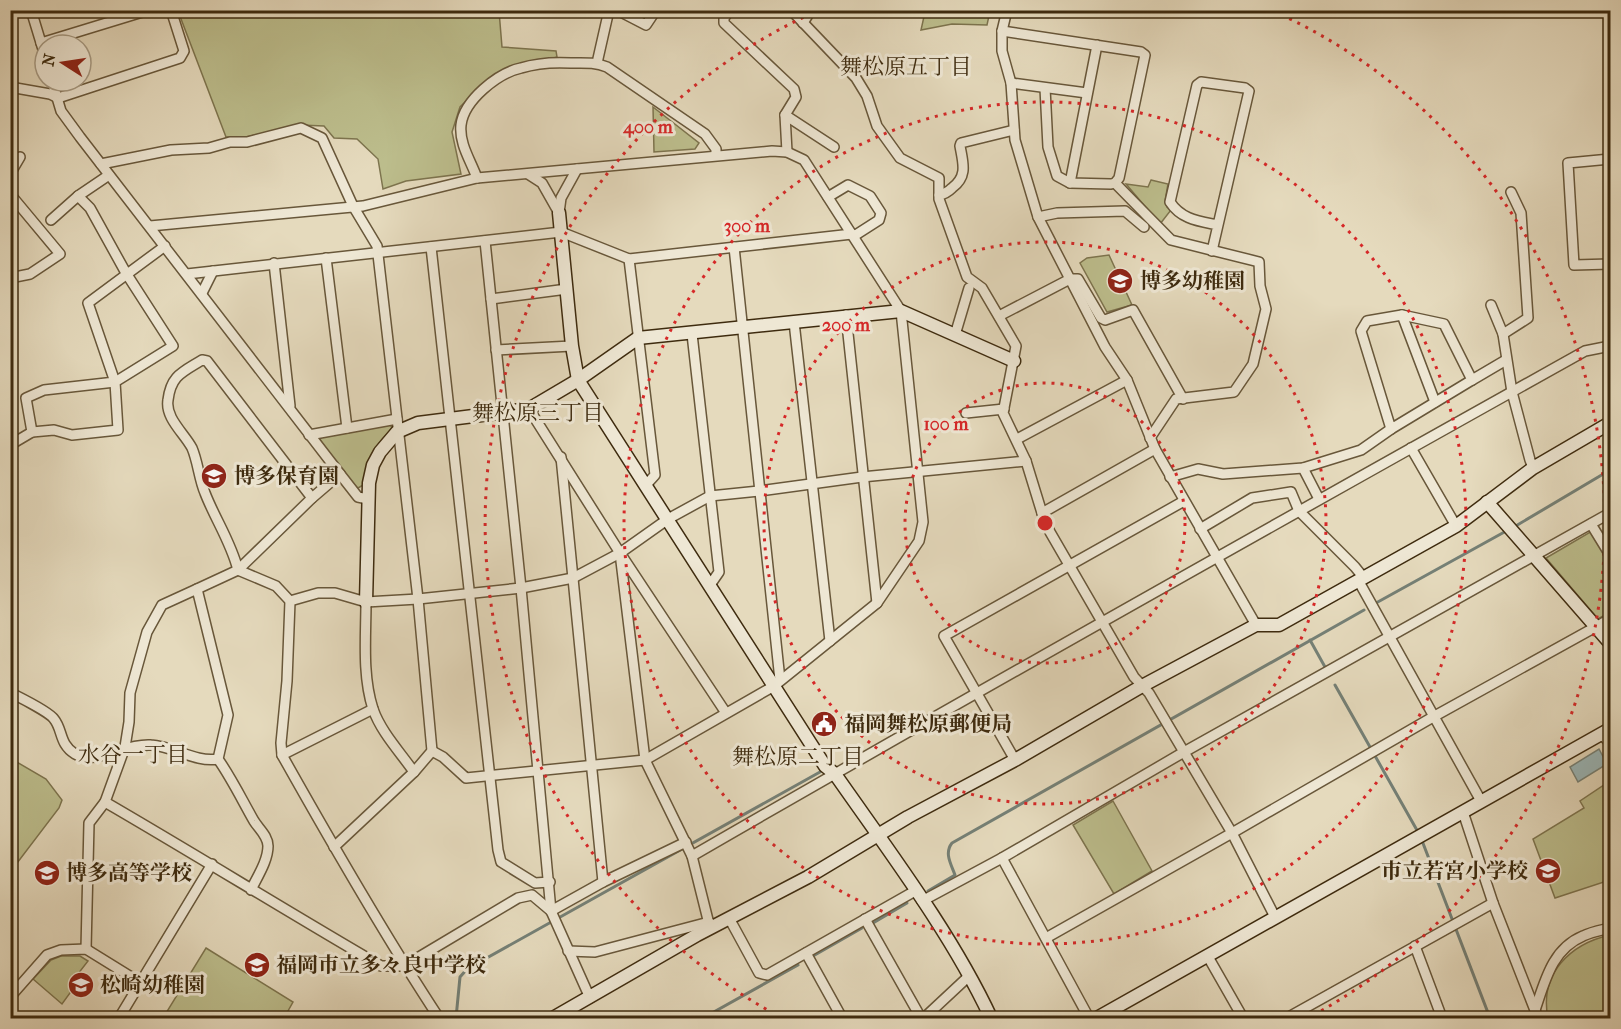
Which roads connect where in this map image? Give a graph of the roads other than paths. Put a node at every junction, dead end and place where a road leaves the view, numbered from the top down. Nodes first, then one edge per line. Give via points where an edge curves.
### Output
1 (31, 10) edge
2 (150, 10) edge
3 (171, 10) edge
4 (609, 10) edge
5 (617, 10) edge
6 (656, 10) edge
7 (730, 10) edge
8 (791, 10) edge
9 (811, 10) edge
10 (1007, 10) edge
11 (803, 23) junction
12 (1002, 31) junction
13 (38, 33) edge
14 (74, 33) edge
15 (1097, 45) junction
16 (597, 63) junction
17 (1011, 83) junction
18 (10, 87) edge
19 (1045, 88) junction
20 (56, 93) edge
21 (1088, 93) junction
22 (58, 98) junction
23 (785, 115) junction
24 (1014, 129) junction
25 (834, 147) dead end
26 (787, 152) junction
27 (716, 155) junction
28 (20, 157) dead end
29 (1611, 159) edge
30 (101, 164) junction
31 (577, 169) junction
32 (10, 174) edge
33 (528, 174) junction
34 (109, 175) junction
35 (477, 178) junction
36 (1070, 183) junction
37 (1115, 183) junction
38 (1511, 192) dead end
39 (10, 194) edge
40 (939, 195) junction
41 (78, 196) junction
42 (828, 197) junction
43 (353, 206) junction
44 (559, 213) junction
45 (1038, 218) junction
46 (51, 220) dead end
47 (1217, 225) junction
48 (150, 226) junction
49 (1144, 227) dead end
50 (561, 232) junction
51 (853, 235) junction
52 (485, 241) junction
53 (165, 246) junction
54 (431, 247) junction
55 (734, 247) junction
56 (1212, 251) junction
57 (378, 252) junction
58 (327, 258) junction
59 (629, 259) junction
60 (274, 263) junction
61 (1611, 264) edge
62 (213, 271) junction
63 (126, 273) junction
64 (187, 274) junction
65 (10, 279) edge
66 (1070, 279) junction
67 (969, 288) dead end
68 (567, 289) junction
69 (202, 293) junction
70 (491, 299) junction
71 (1491, 306) dead end
72 (901, 311) junction
73 (846, 315) junction
74 (1402, 315) junction
75 (999, 316) junction
76 (794, 322) junction
77 (742, 327) junction
78 (692, 334) junction
79 (1503, 334) junction
80 (955, 335) junction
81 (638, 338) junction
82 (572, 346) junction
83 (1611, 346) edge
84 (496, 350) junction
85 (1506, 360) junction
86 (1014, 361) junction
87 (578, 380) junction
88 (1127, 380) junction
89 (1472, 380) junction
90 (115, 382) junction
91 (1512, 392) junction
92 (1183, 399) junction
93 (1436, 402) junction
94 (290, 409) junction
95 (529, 409) junction
96 (1004, 409) junction
97 (503, 411) junction
98 (966, 414) dead end
99 (449, 418) junction
100 (1611, 423) edge
101 (397, 425) junction
102 (347, 428) junction
103 (1391, 429) junction
104 (32, 432) junction
105 (309, 435) junction
106 (1150, 438) junction
107 (1017, 439) junction
108 (10, 445) edge
109 (1411, 448) junction
110 (1155, 449) junction
111 (561, 457) junction
112 (1026, 461) junction
113 (1303, 468) junction
114 (1533, 468) junction
115 (917, 473) junction
116 (340, 474) junction
117 (862, 477) junction
118 (1170, 477) junction
119 (812, 484) junction
120 (646, 485) junction
121 (759, 491) junction
122 (710, 496) junction
123 (312, 498) junction
124 (368, 499) junction
125 (1319, 499) junction
126 (1184, 501) junction
127 (1487, 502) junction
128 (1299, 511) junction
129 (1042, 513) junction
130 (1611, 513) edge
131 (668, 519) junction
132 (1591, 524) junction
133 (1456, 526) junction
134 (1200, 529) junction
135 (620, 553) junction
136 (1535, 555) junction
137 (1611, 555) edge
138 (1218, 556) junction
139 (1070, 565) junction
140 (238, 570) junction
141 (573, 578) junction
142 (1360, 578) junction
143 (710, 585) junction
144 (521, 588) junction
145 (197, 589) junction
146 (470, 594) junction
147 (418, 599) junction
148 (290, 602) junction
149 (366, 602) junction
150 (877, 603) junction
151 (1611, 619) edge
152 (1101, 622) junction
153 (1256, 625) junction
154 (1596, 627) junction
155 (1390, 638) junction
156 (830, 641) junction
157 (1611, 643) edge
158 (777, 683) junction
159 (1142, 686) junction
160 (976, 692) junction
161 (10, 695) edge
162 (373, 709) junction
163 (726, 713) junction
164 (1433, 717) junction
165 (1608, 736) edge
166 (125, 747) junction
167 (432, 751) junction
168 (1184, 752) junction
169 (282, 755) junction
170 (218, 759) junction
171 (645, 760) junction
172 (1014, 760) junction
173 (591, 764) junction
174 (539, 770) junction
175 (414, 772) junction
176 (835, 774) junction
177 (489, 776) junction
178 (1481, 801) junction
179 (105, 802) junction
180 (1463, 812) junction
181 (1232, 833) junction
182 (878, 835) junction
183 (686, 842) junction
184 (334, 847) junction
185 (693, 856) junction
186 (1002, 858) junction
187 (212, 864) junction
188 (550, 882) junction
189 (603, 882) junction
190 (251, 890) junction
191 (919, 896) junction
192 (1493, 903) junction
193 (551, 911) junction
194 (1275, 917) junction
195 (729, 918) junction
196 (865, 919) junction
197 (710, 925) junction
198 (1611, 928) edge
199 (1046, 938) junction
200 (1415, 946) junction
201 (86, 949) junction
202 (568, 951) junction
203 (806, 953) junction
204 (1207, 955) junction
205 (404, 966) junction
206 (969, 976) junction
207 (141, 982) junction
208 (10, 997) edge
209 (590, 998) junction
210 (1537, 1014) edge
211 (119, 1018) edge
212 (439, 1018) edge
213 (553, 1018) edge
214 (842, 1018) edge
215 (923, 1018) edge
216 (991, 1018) edge
217 (1089, 1018) edge
218 (1097, 1018) edge
219 (1243, 1018) edge
220 (1287, 1018) edge
221 (1442, 1018) edge

1 - 13 street
2 - 14 street
3 - 22 street via 184,51 180,58
4 - 16 street
5 - 6 street via 646,25
7 - 23 street via 724,23 794,89 796,97
8 - 11 street
9 - 11 street
10 - 12 street
11 - 40 street via 856,78 877,126 900,158 939,178
12 - 15 street
12 - 17 street via 1002,51
15 - 21 street
15 - 37 street via 1145,55
16 - 27 street via 705,134
16 - 35 street via 553,62 519,68 480,90 471,100 461,126 463,145
17 - 19 street
17 - 24 street
18 - 22 street
19 - 21 street
19 - 36 street via 1048,147 1056,176
20 - 22 street
21 - 36 street
22 - 30 street via 61,111
23 - 25 street
23 - 26 street
24 - 40 street via 961,143 965,169 962,178 955,187
24 - 45 street
26 - 27 street
26 - 42 street via 804,159
27 - 31 street
28 - 32 street
29 - 61 street via 1568,163 1574,265
30 - 34 street
30 - 43 street via 171,150 247,142 301,128 322,138
31 - 33 street
31 - 44 street via 561,198
33 - 35 street
33 - 44 street via 542,183
34 - 41 street
34 - 48 street
35 - 43 street
36 - 37 street
37 - 56 street via 1171,240
38 - 79 street via 1521,213 1528,318
39 - 65 street via 60,254 30,274
40 - 75 street via 967,277 982,288
41 - 46 street
41 - 63 street via 90,208
42 - 51 street
42 - 51 street via 848,185 870,196 881,213 879,220
43 - 48 street
43 - 57 street
44 - 50 street
45 - 49 street via 1057,213 1125,211
45 - 66 street
47 - 47 street via 1249,91 1201,82 1197,85 1170,202 1175,210 1192,220
47 - 56 street
48 - 53 street
50 - 52 street
50 - 59 street
50 - 68 street
51 - 55 street
51 - 72 street
52 - 54 street
52 - 70 street
53 - 63 street
53 - 64 street
54 - 57 street
54 - 99 street
55 - 59 street
55 - 77 street
56 - 92 street via 1259,261 1266,309 1253,364 1234,392
57 - 58 street
57 - 101 street
58 - 60 street
58 - 102 street
59 - 81 street
60 - 62 street
60 - 94 street
62 - 64 street
62 - 69 street
63 - 90 street via 88,303
63 - 90 street via 173,346
64 - 69 street
66 - 75 street
66 - 88 street
66 - 92 street via 1078,279 1105,320 1133,310
67 - 80 street
68 - 70 street
68 - 82 street
69 - 94 street
70 - 84 street
71 - 79 street
72 - 73 street
72 - 80 street
72 - 115 street
73 - 76 street
73 - 117 street
74 - 89 street via 1444,324
74 - 93 street
74 - 103 street via 1367,321 1361,331
75 - 86 street via 1016,346
76 - 77 street
76 - 119 street
77 - 78 street
77 - 121 street
78 - 81 street
78 - 122 street
79 - 85 street
80 - 86 street
81 - 87 street
81 - 120 street via 655,475
82 - 84 street
82 - 87 street
83 - 91 street via 1585,351
84 - 97 street
85 - 89 street
85 - 91 street
86 - 96 street
87 - 95 street
87 - 120 street
88 - 106 street
88 - 107 street
89 - 93 street
90 - 104 street via 44,390 26,398
90 - 104 street via 117,430 72,435 54,430
91 - 109 street
91 - 114 street
92 - 106 street via 1176,399
93 - 103 street
94 - 105 street
95 - 97 street
95 - 111 street
96 - 98 street
96 - 107 street
97 - 99 street
97 - 144 street
99 - 101 street
99 - 146 street
100 - 114 street
101 - 102 street
101 - 124 street via 373,465
101 - 147 street
102 - 105 street
103 - 113 street via 1361,450
104 - 108 street
105 - 116 street
106 - 110 street
107 - 112 street
109 - 125 street
109 - 133 street
110 - 118 street
110 - 129 street
111 - 135 street
111 - 141 street
112 - 115 street
112 - 129 street
113 - 118 street via 1223,474 1198,469
113 - 125 street
114 - 127 street
115 - 117 street
115 - 150 street via 923,522 919,541
116 - 123 street
116 - 124 street via 358,497
117 - 119 street
117 - 150 street
118 - 126 street
119 - 121 street
119 - 156 street
120 - 131 street
121 - 122 street
121 - 158 street
122 - 131 street
122 - 143 street via 719,572
123 - 140 street
123 - 140 street via 207,361 202,360 177,375 167,401 168,412 191,447 206,496
124 - 149 street
125 - 128 street
126 - 134 street
126 - 139 street
127 - 133 street
127 - 136 street
128 - 134 street via 1291,492 1252,498
128 - 138 street
128 - 142 street via 1356,567
129 - 139 street
130 - 132 street
131 - 135 street
131 - 143 street
132 - 136 street
132 - 137 street
133 - 142 street
134 - 138 street
135 - 141 street
135 - 163 street
135 - 171 street
136 - 154 street
136 - 155 street
138 - 152 street
138 - 153 street
139 - 152 street
139 - 160 street via 944,636
140 - 145 street
140 - 148 street via 276,586
141 - 144 street
141 - 173 street
142 - 153 street via 1279,625
142 - 155 street
143 - 158 street
144 - 146 street
144 - 174 street
145 - 166 street via 162,605 147,632 130,693
145 - 170 street via 228,715
146 - 147 street
146 - 177 street
147 - 149 street
147 - 167 street
148 - 149 street via 318,593 335,593
148 - 169 street
149 - 162 street via 367,676
150 - 156 street
151 - 154 street
152 - 159 street
152 - 160 street
153 - 159 street
154 - 157 street
154 - 164 street
155 - 164 street
155 - 168 street
156 - 158 street
158 - 163 street
158 - 176 street via 825,766
159 - 168 street
159 - 172 street
160 - 172 street
160 - 176 street
161 - 166 street via 54,718 67,747 76,755 103,756
162 - 169 street
162 - 175 street
163 - 171 street
164 - 178 street
164 - 181 street
165 - 178 street
166 - 170 street via 152,745 208,761
166 - 179 street
167 - 175 street
167 - 177 street via 463,777
168 - 181 street
168 - 186 street
169 - 184 street
170 - 190 street via 268,844 265,861
171 - 173 street
171 - 183 street
172 - 182 street
173 - 174 street
173 - 189 street
174 - 177 street
174 - 188 street
175 - 184 street
176 - 182 street
176 - 185 street
177 - 188 street via 501,862 535,883
178 - 180 street
179 - 187 street
179 - 201 street via 89,823
180 - 192 street
180 - 194 street
181 - 194 street
181 - 199 street
182 - 191 street
182 - 195 street
183 - 185 street
183 - 189 street
184 - 205 street
185 - 197 street
186 - 191 street
186 - 199 street
187 - 190 street
187 - 207 street
188 - 193 street
189 - 193 street
190 - 205 street via 381,966
191 - 196 street
191 - 206 street
192 - 200 street
192 - 210 street
193 - 202 street
193 - 205 street via 532,895 518,898
194 - 204 street
195 - 197 street
195 - 203 street via 759,973 767,975
196 - 203 street
196 - 215 street
197 - 202 street via 595,952
197 - 209 street
198 - 210 street via 1582,936 1552,962
199 - 217 street
200 - 220 street
200 - 221 street
201 - 207 street
201 - 208 street via 47,955
202 - 209 street
203 - 214 street
204 - 218 street
204 - 219 street
205 - 212 street
206 - 215 street
206 - 216 street
207 - 211 street
209 - 213 street

